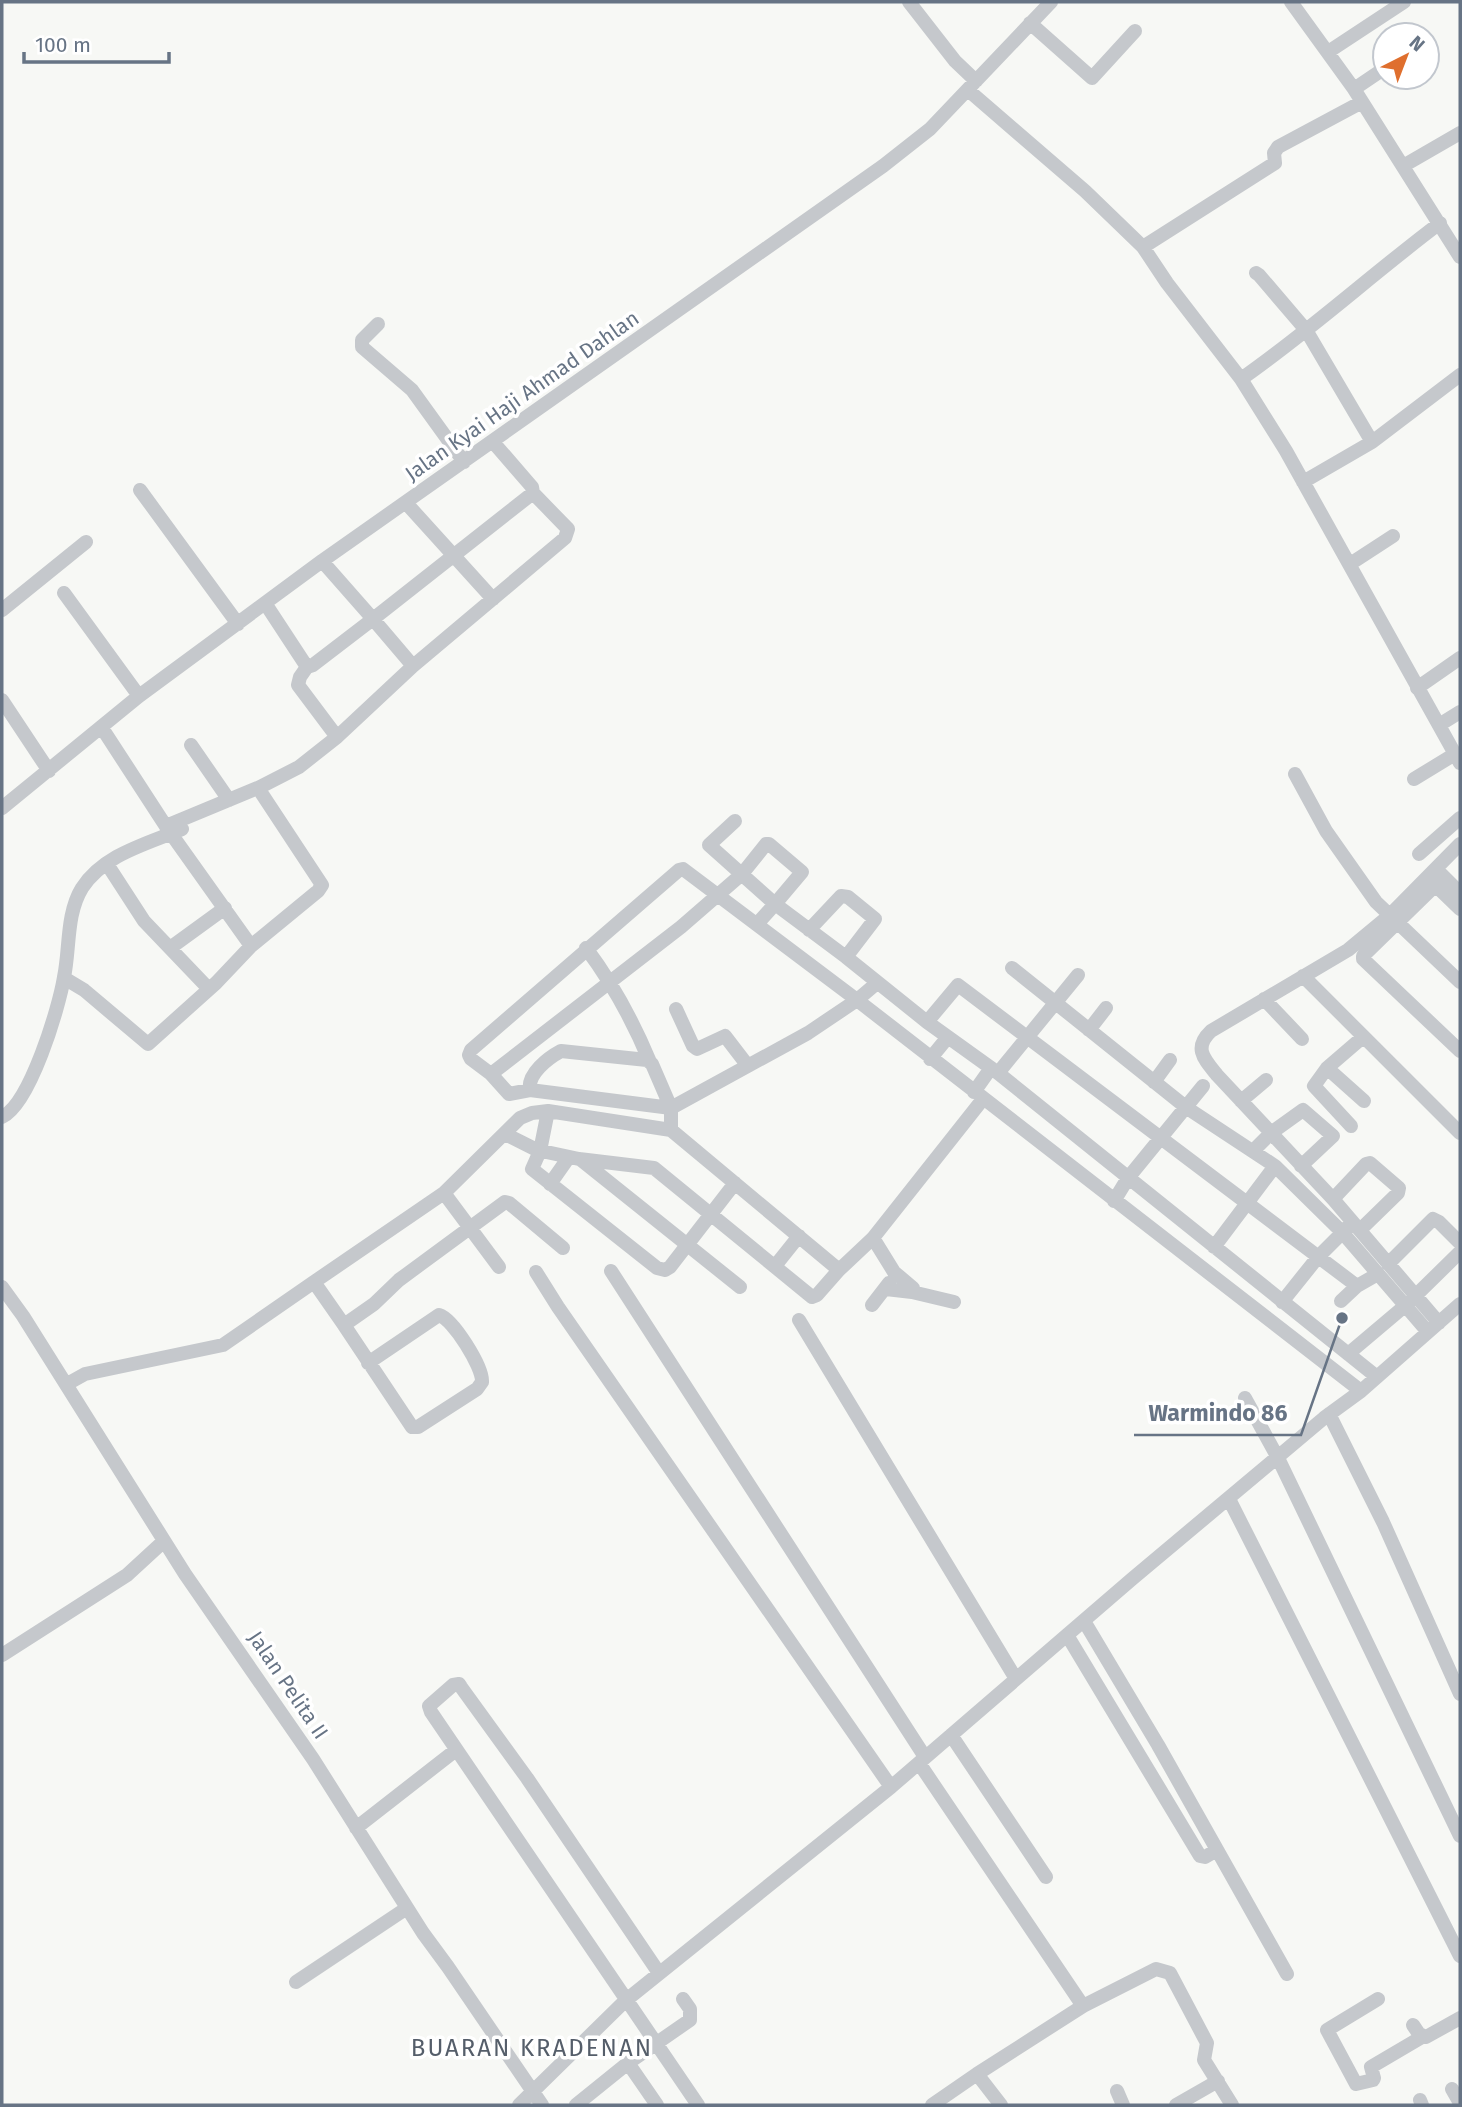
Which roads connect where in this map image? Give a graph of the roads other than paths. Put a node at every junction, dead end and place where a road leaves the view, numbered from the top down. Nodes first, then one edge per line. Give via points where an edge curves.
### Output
1 (909, 2) edge
2 (1291, 2) edge
3 (1404, 2) edge
4 (1043, 4) edge
5 (1030, 23) junction
6 (1135, 31) dead end
7 (1328, 52) junction
8 (1371, 77) edge
9 (972, 86) junction
10 (1354, 89) junction
11 (1362, 102) junction
12 (1460, 133) edge
13 (1403, 166) junction
14 (1440, 223) junction
15 (1143, 247) junction
16 (1460, 257) edge
17 (1256, 274) dead end
18 (378, 324) dead end
19 (1306, 330) junction
20 (1460, 375) edge
21 (1241, 379) junction
22 (494, 442) junction
23 (1372, 442) junction
24 (464, 462) junction
25 (1303, 482) junction
26 (140, 490) dead end
27 (533, 493) junction
28 (411, 507) junction
29 (1393, 536) dead end
30 (86, 541) dead end
31 (453, 555) junction
32 (1350, 564) junction
33 (326, 565) junction
34 (64, 593) dead end
35 (493, 600) junction
36 (268, 607) junction
37 (2, 610) edge
38 (373, 619) junction
39 (238, 624) junction
40 (1458, 664) edge
41 (413, 666) junction
42 (307, 667) junction
43 (1418, 688) junction
44 (139, 696) junction
45 (2, 700) edge
46 (1460, 712) edge
47 (1439, 725) junction
48 (106, 734) junction
49 (337, 737) junction
50 (191, 745) dead end
51 (1458, 759) edge
52 (49, 771) junction
53 (1295, 774) dead end
54 (1413, 779) dead end
55 (261, 791) junction
56 (229, 800) junction
57 (2, 808) edge
58 (1460, 818) edge
59 (734, 821) dead end
60 (168, 830) junction
61 (1460, 844) edge
62 (1419, 854) dead end
63 (107, 863) junction
64 (743, 874) junction
65 (1435, 877) junction
66 (1460, 893) edge
67 (719, 894) junction
68 (775, 904) junction
69 (225, 908) junction
70 (1460, 909) edge
71 (1387, 914) junction
72 (757, 924) junction
73 (809, 930) junction
74 (251, 946) junction
75 (170, 948) junction
76 (586, 948) junction
77 (846, 957) junction
78 (1012, 968) dead end
79 (1078, 975) dead end
80 (1303, 976) junction
81 (64, 978) junction
82 (611, 981) junction
83 (1460, 982) edge
84 (877, 983) junction
85 (209, 989) junction
86 (1264, 999) junction
87 (857, 1000) junction
88 (1055, 1004) junction
89 (1106, 1008) dead end
90 (676, 1010) dead end
91 (927, 1022) junction
92 (1089, 1030) junction
93 (948, 1037) junction
94 (1027, 1037) junction
95 (1363, 1037) junction
96 (1303, 1039) dead end
97 (1460, 1051) edge
98 (930, 1059) junction
99 (1170, 1060) dead end
100 (650, 1062) junction
101 (748, 1066) junction
102 (1327, 1068) junction
103 (995, 1070) junction
104 (491, 1074) junction
105 (1266, 1080) dead end
106 (1154, 1082) junction
107 (1203, 1086) dead end
108 (530, 1090) junction
109 (978, 1096) junction
110 (1241, 1101) junction
111 (1364, 1101) dead end
112 (1187, 1108) junction
113 (548, 1111) junction
114 (2, 1117) edge
115 (672, 1119) junction
116 (1352, 1126) dead end
117 (1460, 1133) edge
118 (505, 1134) junction
119 (1269, 1135) junction
120 (1161, 1139) junction
121 (540, 1151) junction
122 (1253, 1151) junction
123 (574, 1158) junction
124 (629, 1165) junction
125 (1275, 1166) junction
126 (1301, 1166) junction
127 (1128, 1178) junction
128 (735, 1183) junction
129 (550, 1184) junction
130 (612, 1184) junction
131 (448, 1190) junction
132 (1333, 1199) junction
133 (1114, 1201) junction
134 (1246, 1203) junction
135 (710, 1213) junction
136 (473, 1225) junction
137 (1350, 1228) junction
138 (799, 1237) junction
139 (873, 1238) junction
140 (1460, 1243) edge
141 (688, 1246) junction
142 (1213, 1247) junction
143 (563, 1248) dead end
144 (1460, 1252) edge
145 (1318, 1257) junction
146 (775, 1266) junction
147 (503, 1269) dead end
148 (1383, 1269) junction
149 (839, 1270) junction
150 (611, 1271) dead end
151 (536, 1272) dead end
152 (894, 1272) junction
153 (1244, 1272) junction
154 (314, 1282) junction
155 (1357, 1286) junction
156 (2, 1287) edge
157 (740, 1287) dead end
158 (886, 1289) junction
159 (1227, 1290) junction
160 (912, 1292) junction
161 (1341, 1301) dead end
162 (1410, 1301) junction
163 (954, 1302) dead end
164 (1282, 1302) junction
165 (1460, 1304) edge
166 (872, 1305) dead end
167 (799, 1320) dead end
168 (344, 1325) junction
169 (1433, 1327) junction
170 (1348, 1354) junction
171 (368, 1363) junction
172 (61, 1375) junction
173 (1377, 1377) junction
174 (1361, 1391) junction
175 (1245, 1398) dead end
176 (1329, 1414) junction
177 (1278, 1458) junction
178 (1229, 1500) junction
179 (164, 1541) junction
180 (1084, 1621) junction
181 (1067, 1635) junction
182 (2, 1655) edge
183 (1016, 1679) junction
184 (1125, 1687) junction
185 (1460, 1694) edge
186 (1104, 1698) junction
187 (951, 1735) junction
188 (456, 1750) junction
189 (922, 1760) junction
190 (891, 1787) junction
191 (356, 1828) junction
192 (1460, 1836) edge
193 (1217, 1850) junction
194 (1046, 1877) dead end
195 (407, 1908) junction
196 (1460, 1956) edge
197 (659, 1973) junction
198 (1287, 1974) dead end
199 (296, 1982) dead end
200 (1378, 1998) dead end
201 (683, 1999) dead end
202 (625, 2001) junction
203 (1082, 2004) junction
204 (1460, 2018) edge
205 (657, 2042) junction
206 (628, 2063) junction
207 (977, 2074) junction
208 (1217, 2081) junction
209 (1452, 2089) dead end
210 (1116, 2091) dead end
211 (538, 2099) edge
212 (1460, 2103) edge
213 (519, 2105) edge
214 (576, 2105) edge
215 (657, 2105) edge
216 (698, 2105) edge
217 (932, 2105) edge
218 (1001, 2105) edge
219 (1123, 2105) edge
220 (1176, 2105) edge
221 (1232, 2105) edge

1 - 9 street
2 - 7 street
3 - 7 street
4 - 5 street, Jalan Kyai Haji Ahmad Dahlan
5 - 6 street via 1092,78
5 - 9 street, Jalan Kyai Haji Ahmad Dahlan
7 - 10 street
8 - 10 street
9 - 15 street
9 - 22 street, Jalan Kyai Haji Ahmad Dahlan via 930,129 883,166
10 - 11 street
11 - 13 street
11 - 15 street via 1278,147 1275,163
12 - 13 street
13 - 14 street
14 - 16 street
14 - 19 street
15 - 21 street
17 - 19 street
18 - 24 street via 362,340 362,347 412,390
19 - 21 street
19 - 23 street
20 - 23 street
21 - 25 street
22 - 24 street, Jalan Kyai Haji Ahmad Dahlan
22 - 27 street
23 - 25 street
24 - 28 street, Jalan Kyai Haji Ahmad Dahlan
25 - 32 street
26 - 39 street
27 - 31 street
27 - 35 street via 568,533
28 - 31 street
28 - 33 street, Jalan Kyai Haji Ahmad Dahlan
29 - 32 street
30 - 37 street
31 - 35 street
31 - 38 street
32 - 43 street
33 - 36 street, Jalan Kyai Haji Ahmad Dahlan
33 - 38 street
34 - 44 street
35 - 41 street
36 - 39 street, Jalan Kyai Haji Ahmad Dahlan
36 - 42 street
38 - 41 street
38 - 42 street
39 - 44 street, Jalan Kyai Haji Ahmad Dahlan
40 - 43 street
41 - 49 street
42 - 49 street via 298,685
43 - 47 street
44 - 48 street, Jalan Kyai Haji Ahmad Dahlan
45 - 52 street
46 - 47 street
47 - 51 street
48 - 52 street, Jalan Kyai Haji Ahmad Dahlan
48 - 60 street
49 - 55 street
50 - 56 street
51 - 54 street
52 - 57 street, Jalan Kyai Haji Ahmad Dahlan
53 - 71 street via 1326,831
55 - 56 street
55 - 60 street
55 - 74 street via 322,885
56 - 60 street
58 - 62 street
59 - 64 street via 709,845
60 - 63 street
60 - 69 street
61 - 65 street
63 - 75 street via 144,921
63 - 81 street via 79,894
64 - 67 street
64 - 68 street
64 - 68 street via 766,844 800,869 802,874
65 - 66 street
65 - 70 street
65 - 71 street
67 - 72 street
67 - 76 street via 678,870
67 - 82 street
68 - 72 street
68 - 73 street
69 - 74 street
69 - 75 street
71 - 80 street via 1348,950
71 - 83 street
71 - 97 street via 1363,959
72 - 87 street
73 - 77 street
73 - 77 street via 841,896 848,897 875,919
74 - 85 street
75 - 85 street
76 - 82 street
76 - 104 street via 469,1053
77 - 84 street
78 - 88 street
79 - 88 street
80 - 86 street
80 - 95 street
81 - 85 street via 145,1044
81 - 114 street via 29,1085
82 - 100 street
82 - 104 street
84 - 87 street
84 - 91 street
86 - 96 street
86 - 110 street via 1211,1031 1201,1045 1207,1063
87 - 98 street
87 - 101 street
88 - 92 street
88 - 94 street
89 - 92 street
90 - 101 street via 692,1046 697,1049 727,1037
91 - 93 street
91 - 94 street via 958,985
92 - 106 street
93 - 98 street
93 - 103 street
94 - 103 street
94 - 120 street
95 - 102 street
95 - 117 street
98 - 109 street
99 - 106 street
100 - 108 street via 561,1051 535,1072
100 - 115 street
101 - 115 street
102 - 111 street
102 - 116 street via 1314,1083 1314,1090
103 - 109 street
103 - 127 street
104 - 108 street via 509,1094
105 - 110 street
106 - 112 street
107 - 112 street
108 - 115 street
109 - 133 street
109 - 139 street
110 - 119 street
112 - 120 street
112 - 122 street
113 - 115 street
113 - 118 street via 520,1118
113 - 121 street
115 - 128 street
118 - 121 street
118 - 131 street
119 - 122 street
119 - 126 street
119 - 126 street via 1303,1110 1331,1134 1331,1140
120 - 127 street
120 - 134 street
121 - 123 street
121 - 129 street via 531,1169
122 - 125 street
123 - 124 street
123 - 129 street
123 - 130 street
124 - 130 street
124 - 135 street via 654,1168
125 - 134 street
125 - 137 street
126 - 132 street
127 - 133 street
127 - 142 street
128 - 135 street
128 - 138 street
129 - 141 street via 657,1268 670,1267
130 - 141 street
131 - 136 street
131 - 154 street
132 - 137 street
132 - 137 street via 1370,1163 1399,1188
133 - 159 street
134 - 142 street
134 - 145 street
135 - 141 street
135 - 146 street
136 - 143 street via 507,1202
136 - 147 street
136 - 168 street
137 - 145 street
137 - 148 street
138 - 146 street
138 - 149 street
139 - 149 street
139 - 152 street
140 - 148 street via 1433,1219
141 - 157 street
142 - 153 street
144 - 162 street
145 - 155 street
145 - 164 street
146 - 149 street via 812,1297
148 - 155 street
148 - 162 street
150 - 189 street
151 - 190 street
152 - 158 street
152 - 160 street via 912,1286
153 - 159 street
153 - 164 street
154 - 168 street
154 - 172 street via 223,1345
155 - 161 street
156 - 172 street, Jalan Pelita II
158 - 160 street
158 - 166 street
159 - 174 street
160 - 163 street
162 - 169 street
162 - 170 street
164 - 170 street
165 - 169 street
167 - 183 street
168 - 171 street
169 - 173 street
170 - 173 street
171 - 171 street via 415,1428 482,1382 480,1368 448,1320 439,1315
172 - 179 street, Jalan Pelita II
173 - 174 street
174 - 176 street
175 - 177 street
176 - 177 street
176 - 185 street
177 - 178 street
177 - 192 street
178 - 180 street
178 - 196 street
179 - 182 street via 127,1575
179 - 191 street, Jalan Pelita II
180 - 181 street
180 - 184 street
181 - 183 street
181 - 186 street
183 - 187 street
184 - 186 street
184 - 193 street
186 - 193 street via 1200,1856
187 - 189 street
187 - 194 street
188 - 191 street
188 - 197 street via 429,1708 456,1684 527,1778
188 - 202 street
189 - 190 street
189 - 203 street
190 - 197 street
191 - 195 street, Jalan Pelita II
193 - 198 street
195 - 199 street
195 - 211 street, Jalan Pelita II
197 - 202 street
200 - 204 street via 1327,2030 1356,2084 1373,2080 1371,2067 1418,2031 1429,2036
201 - 205 street via 690,2020
202 - 205 street
202 - 211 street
203 - 207 street
203 - 208 street via 1156,1969 1170,1973 1207,2043 1204,2060
205 - 206 street
205 - 216 street
206 - 214 street
206 - 215 street
207 - 217 street
207 - 218 street
208 - 220 street
208 - 221 street
209 - 212 street
210 - 219 street
211 - 213 street

